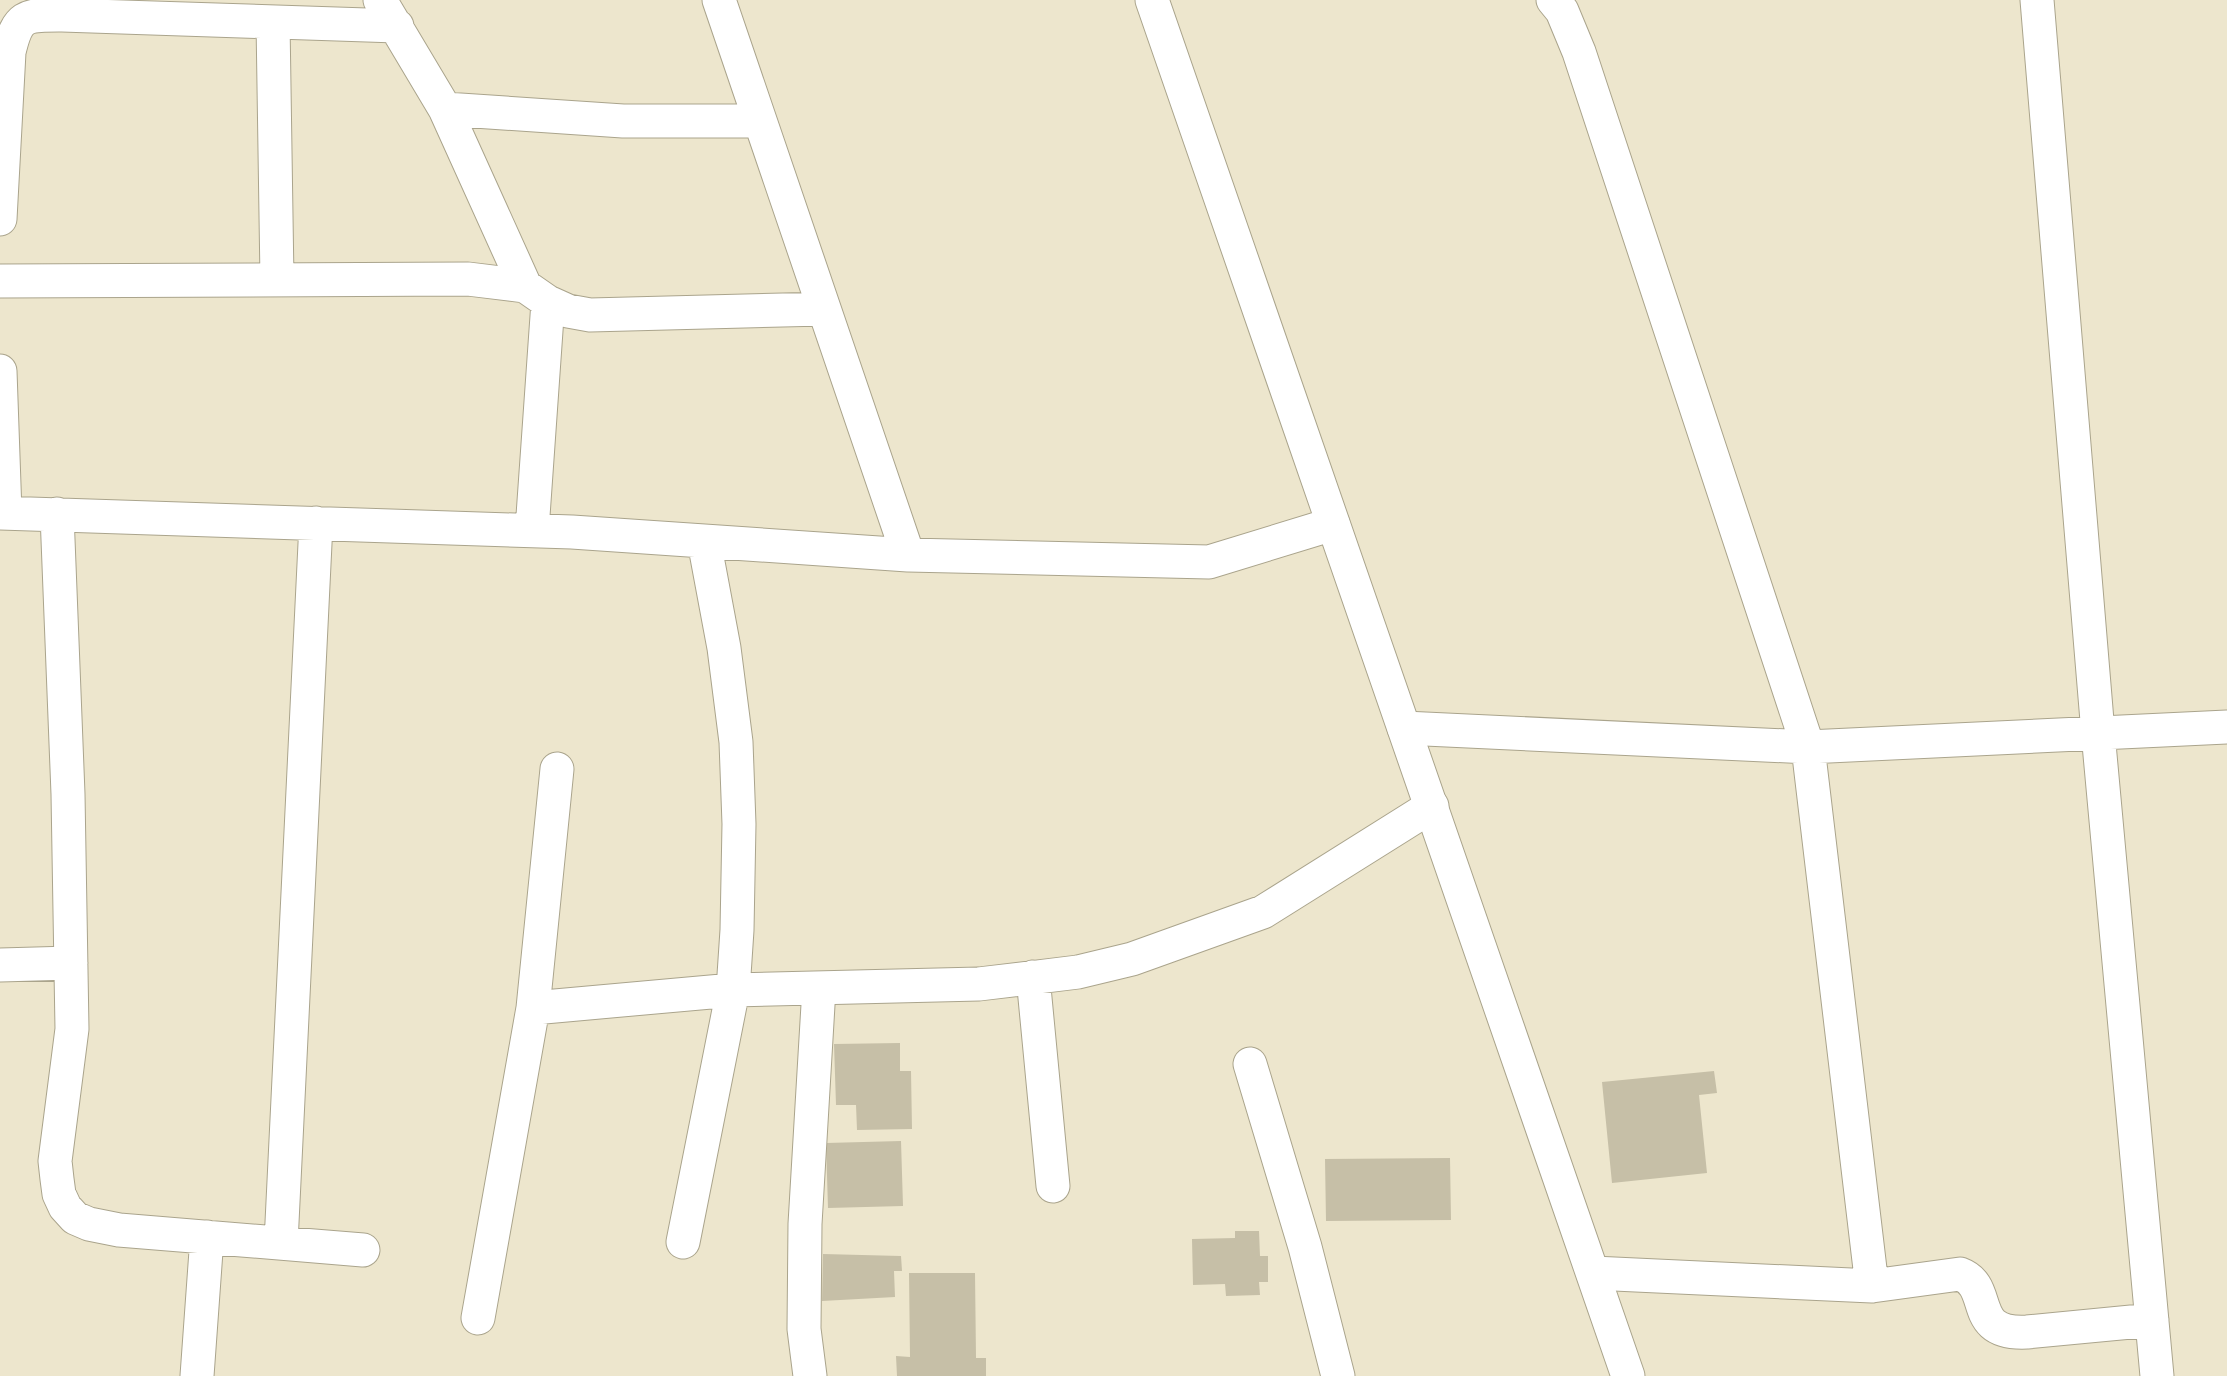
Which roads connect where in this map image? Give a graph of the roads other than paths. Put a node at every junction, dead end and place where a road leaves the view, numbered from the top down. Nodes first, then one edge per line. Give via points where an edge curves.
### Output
1 (719, 0) edge
2 (1152, 0) edge
3 (1553, 0) edge
4 (2037, 0) edge
5 (388, 13) edge
6 (273, 22) junction
7 (445, 109) junction
8 (759, 121) junction
9 (0, 219) edge
10 (277, 280) junction
11 (0, 281) edge
12 (537, 294) junction
13 (825, 309) junction
14 (0, 371) edge
15 (3, 513) edge
16 (57, 514) junction
17 (316, 523) junction
18 (1333, 524) junction
19 (532, 530) junction
20 (704, 541) junction
21 (908, 555) junction
22 (2227, 727) edge
23 (1404, 728) junction
24 (2098, 733) junction
25 (1808, 747) junction
26 (557, 769) dead end
27 (1432, 806) junction
28 (71, 963) junction
29 (0, 965) edge
30 (1033, 977) junction
31 (819, 988) junction
32 (734, 990) junction
33 (533, 1008) junction
34 (1250, 1064) dead end
35 (1053, 1186) dead end
36 (207, 1237) junction
37 (683, 1242) dead end
38 (281, 1243) junction
39 (363, 1250) dead end
40 (1593, 1273) junction
41 (1872, 1287) junction
42 (478, 1318) dead end
43 (2152, 1320) junction
44 (197, 1376) edge
45 (810, 1376) edge
46 (1338, 1376) edge
47 (1628, 1376) edge
48 (2157, 1376) edge

1 - 8 street
2 - 18 street
3 - 25 street via 1562,11 1579,52
4 - 24 street
5 - 6 street
5 - 7 street
6 - 9 street via 62,15 24,19 16,26 9,52
6 - 10 street
7 - 8 street via 623,121
7 - 12 street
8 - 13 street
10 - 11 street
10 - 12 street via 468,279
12 - 13 street via 568,311 590,315
12 - 19 street
13 - 21 street
14 - 15 street
15 - 16 street
16 - 17 street
16 - 28 street
17 - 19 street
17 - 38 street
18 - 21 street via 1209,562
18 - 23 street
19 - 20 street
20 - 21 street
20 - 32 street via 736,741 739,824
22 - 24 street
23 - 25 street
23 - 27 street
24 - 25 street
24 - 43 street
25 - 41 street
26 - 33 street
27 - 30 street via 1263,912 1132,959 1078,972
27 - 40 street
28 - 29 street
28 - 36 street via 72,1029 55,1161 59,1194 65,1207 75,1218 89,1224
30 - 31 street via 979,984
30 - 35 street
31 - 32 street
31 - 45 street via 805,1224 804,1329
32 - 33 street
32 - 37 street
33 - 42 street
34 - 46 street via 1305,1247
36 - 38 street
36 - 44 street
38 - 39 street
40 - 41 street
40 - 47 street
41 - 43 street via 1960,1274 1974,1283 1990,1322 2014,1332
43 - 48 street

